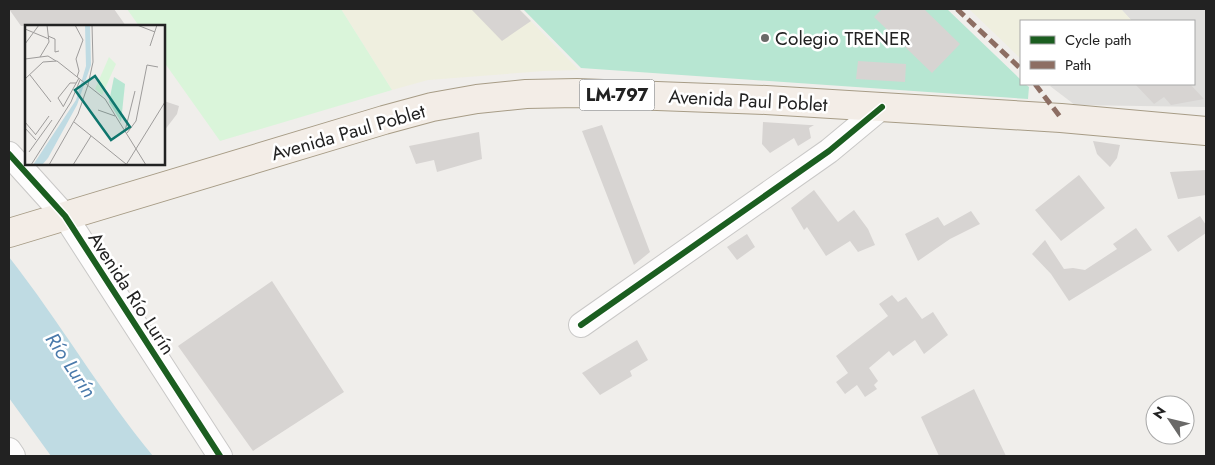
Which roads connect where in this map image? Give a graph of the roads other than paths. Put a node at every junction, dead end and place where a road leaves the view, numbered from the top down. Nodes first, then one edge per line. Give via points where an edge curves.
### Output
1 (882, 107) junction
2 (1206, 132) edge
3 (9, 154) edge
4 (55, 219) junction
5 (9, 233) edge
6 (581, 325) dead end
7 (9, 450) edge
8 (13, 456) edge
9 (220, 456) edge

1 - 2 main road, Avenida Paul Poblet / LM-797 via 1061,118
1 - 4 main road, Avenida Paul Poblet / LM-797 via 577,93 477,99 384,120
1 - 6 street via 829,151
3 - 4 street, Avenida Río Lurín
4 - 5 main road, Avenida Paul Poblet / LM-797
4 - 9 street, Avenida Río Lurín
7 - 8 street

